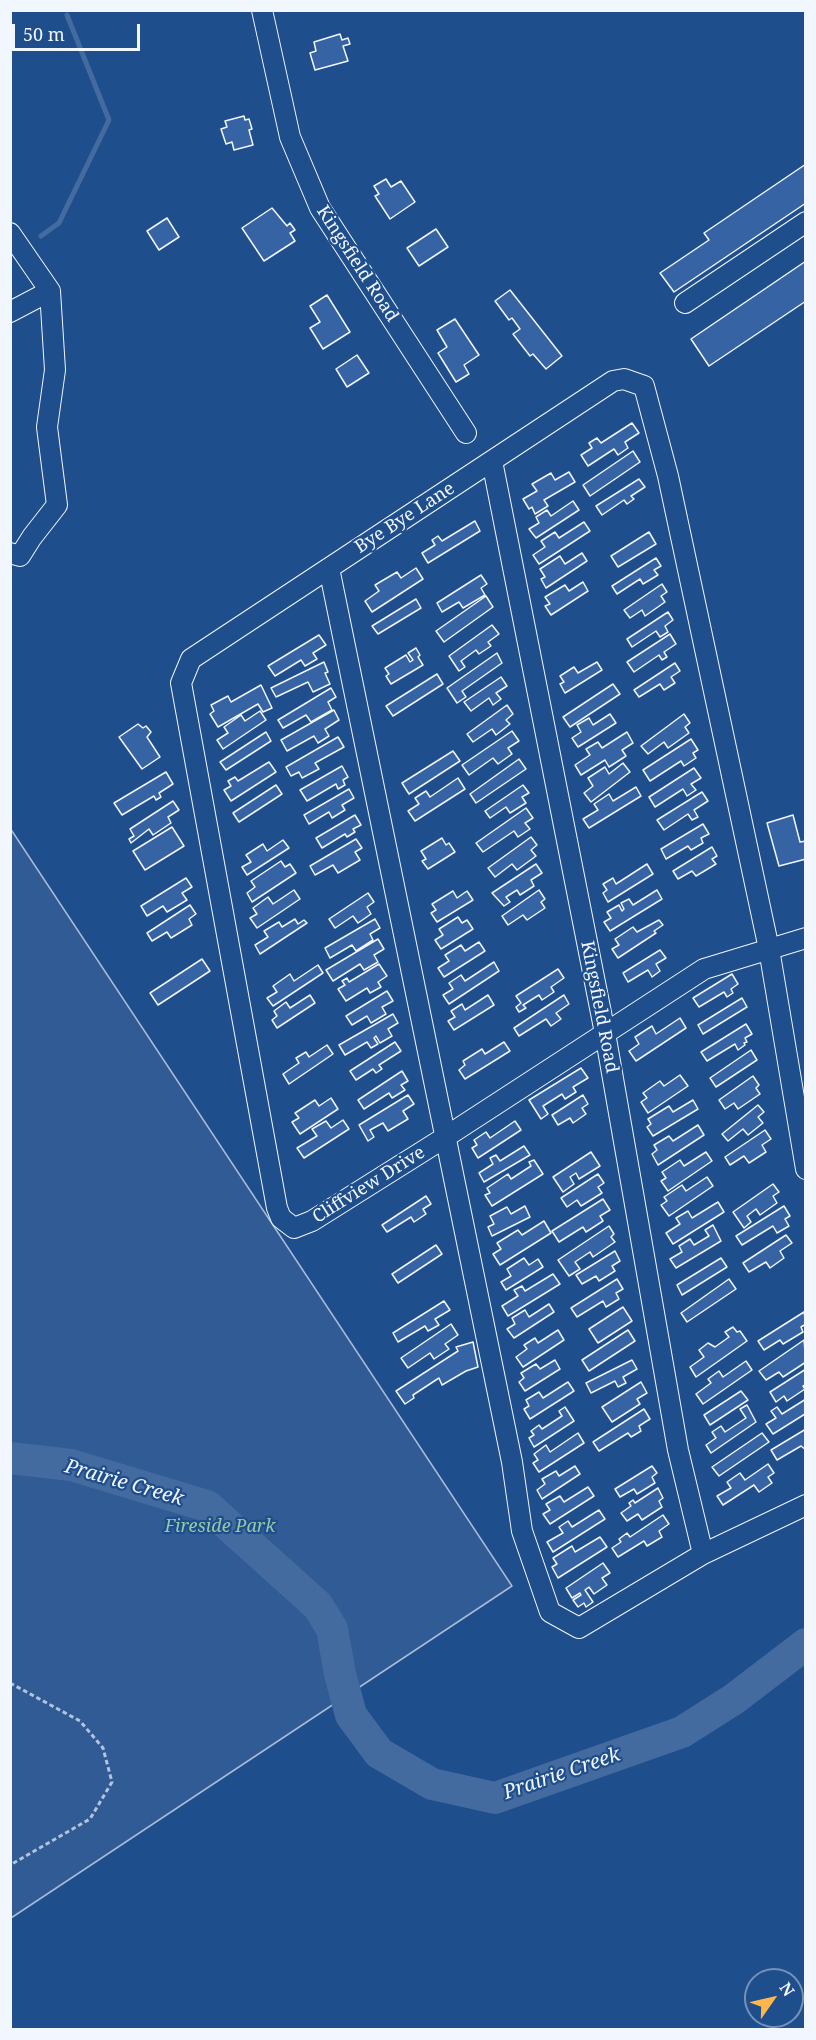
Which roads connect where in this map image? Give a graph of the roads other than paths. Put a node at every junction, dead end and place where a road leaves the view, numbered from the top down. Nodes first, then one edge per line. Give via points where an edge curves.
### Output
1 (262, 10) edge
2 (806, 222) edge
3 (10, 233) edge
4 (50, 291) junction
5 (685, 303) dead end
6 (10, 312) edge
7 (466, 433) dead end
8 (492, 461) junction
9 (10, 553) edge
10 (329, 568) junction
11 (181, 683) joint
12 (806, 938) edge
13 (769, 949) junction
14 (605, 1033) junction
15 (444, 1138) junction
16 (806, 1169) edge
17 (806, 1505) edge
18 (703, 1554) junction

1 - 7 street, Kingsfield Road via 290,137 320,208
2 - 5 street
3 - 4 street
4 - 6 street
4 - 9 street via 55,370 47,427 57,505 20,556
8 - 10 street, Bye Bye Lane
8 - 13 street, Bye Bye Lane via 613,381 624,379 644,386 668,476
8 - 14 street, Kingsfield Road
10 - 11 street, Bye Bye Lane via 191,659
10 - 15 street
11 - 15 street, Cliffview Drive via 281,1218 294,1228 303,1225
12 - 13 street, Cliffview Drive
13 - 14 street, Cliffview Drive via 704,969
13 - 16 street
14 - 15 street, Cliffview Drive
14 - 18 street, Kingsfield Road via 678,1450
15 - 18 street via 510,1451 522,1531 550,1612 579,1628
17 - 18 street

